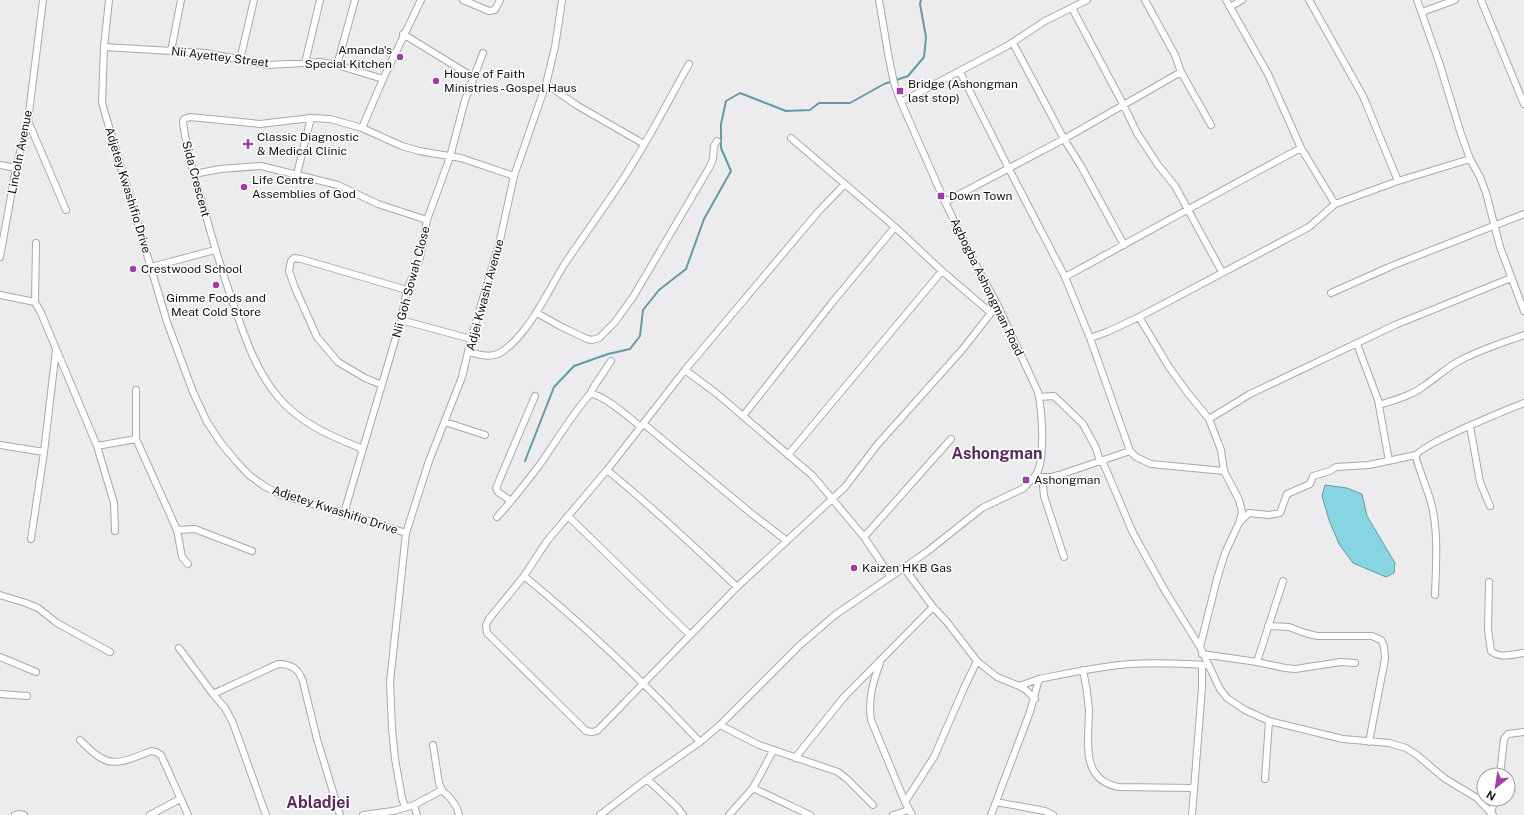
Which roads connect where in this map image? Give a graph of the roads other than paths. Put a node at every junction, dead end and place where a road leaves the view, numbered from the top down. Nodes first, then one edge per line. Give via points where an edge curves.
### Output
1 (43, 0) edge
2 (110, 0) edge
3 (181, 0) edge
4 (254, 0) edge
5 (320, 0) edge
6 (355, 0) edge
7 (421, 0) edge
8 (463, 0) edge
9 (500, 0) edge
10 (562, 0) edge
11 (878, 0) edge
12 (1087, 0) edge
13 (1145, 0) edge
14 (1226, 0) edge
15 (1242, 0) edge
16 (1309, 0) edge
17 (1417, 0) edge
18 (1455, 0) edge
19 (1482, 0) edge
20 (1230, 7) junction
21 (1072, 8) junction
22 (1422, 12) junction
23 (403, 34) junction
24 (1013, 43) junction
25 (104, 47) junction
26 (171, 51) junction
27 (483, 53) dead end
28 (240, 60) junction
29 (305, 63) junction
30 (689, 64) dead end
31 (337, 65) junction
32 (960, 72) junction
33 (1181, 72) junction
34 (473, 77) junction
35 (383, 79) junction
36 (546, 84) junction
37 (901, 102) junction
38 (1123, 104) junction
39 (1524, 104) edge
40 (311, 118) junction
41 (28, 121) junction
42 (1211, 125) dead end
43 (362, 128) junction
44 (791, 138) dead end
45 (1064, 139) junction
46 (717, 141) dead end
47 (644, 144) junction
48 (1302, 148) junction
49 (450, 157) junction
50 (1470, 159) junction
51 (0, 165) edge
52 (16, 168) junction
53 (1008, 169) junction
54 (194, 174) junction
55 (297, 174) junction
56 (514, 176) junction
57 (1398, 181) junction
58 (845, 184) junction
59 (945, 202) junction
60 (1334, 204) junction
61 (1188, 208) junction
62 (66, 210) dead end
63 (1524, 214) edge
64 (428, 220) junction
65 (1495, 227) junction
66 (895, 228) junction
67 (36, 243) dead end
68 (1124, 245) junction
69 (215, 250) junction
70 (0, 257) edge
71 (152, 267) junction
72 (942, 271) junction
73 (1222, 272) junction
74 (1065, 277) junction
75 (1511, 278) junction
76 (407, 290) junction
77 (1331, 293) dead end
78 (0, 295) edge
79 (35, 302) junction
80 (998, 306) junction
81 (1524, 311) edge
82 (537, 313) junction
83 (991, 313) junction
84 (1140, 317) junction
85 (401, 320) junction
86 (1524, 335) edge
87 (1090, 338) junction
88 (471, 339) junction
89 (1357, 344) junction
90 (56, 348) junction
91 (469, 352) junction
92 (611, 361) dead end
93 (685, 370) junction
94 (382, 385) junction
95 (136, 390) dead end
96 (590, 394) junction
97 (535, 396) dead end
98 (1039, 397) junction
99 (1524, 403) edge
100 (1379, 405) junction
101 (743, 416) junction
102 (1209, 419) junction
103 (445, 422) junction
104 (643, 425) junction
105 (1470, 426) junction
106 (485, 436) dead end
107 (136, 439) junction
108 (951, 439) dead end
109 (0, 445) edge
110 (97, 446) junction
111 (363, 449) junction
112 (44, 452) junction
113 (1130, 452) junction
114 (788, 455) junction
115 (1416, 455) junction
116 (1101, 460) junction
117 (1389, 461) junction
118 (607, 470) junction
119 (1224, 471) junction
120 (1035, 477) junction
121 (1042, 477) junction
122 (832, 499) junction
123 (511, 501) junction
124 (1490, 506) dead end
125 (344, 513) junction
126 (568, 516) junction
127 (497, 517) dead end
128 (1239, 523) junction
129 (176, 530) junction
130 (115, 531) dead end
131 (406, 533) junction
132 (864, 537) junction
133 (32, 539) dead end
134 (787, 540) junction
135 (252, 551) dead end
136 (1064, 557) dead end
137 (188, 564) dead end
138 (904, 568) junction
139 (524, 576) junction
140 (891, 577) junction
141 (1283, 581) dead end
142 (1489, 582) dead end
143 (737, 587) junction
144 (0, 595) edge
145 (1436, 595) dead end
146 (933, 607) junction
147 (1268, 626) junction
148 (690, 635) junction
149 (1200, 647) junction
150 (179, 648) dead end
151 (110, 652) dead end
152 (1524, 653) edge
153 (1202, 654) junction
154 (0, 657) edge
155 (977, 661) junction
156 (880, 662) junction
157 (1256, 662) junction
158 (1355, 663) dead end
159 (1205, 665) junction
160 (1083, 670) junction
161 (36, 672) dead end
162 (1039, 679) junction
163 (642, 684) junction
164 (1019, 686) junction
165 (0, 694) edge
166 (213, 694) junction
167 (27, 696) dead end
168 (1035, 699) junction
169 (1270, 721) junction
170 (720, 725) junction
171 (1524, 732) edge
172 (80, 740) dead end
173 (700, 742) junction
174 (1369, 742) junction
175 (433, 745) dead end
176 (773, 750) junction
177 (795, 758) junction
178 (1501, 767) edge
179 (647, 779) junction
180 (1265, 779) dead end
181 (753, 788) junction
182 (1194, 788) junction
183 (442, 790) junction
184 (180, 799) junction
185 (905, 802) junction
186 (996, 802) junction
187 (414, 805) junction
188 (873, 805) dead end
189 (405, 807) junction
190 (910, 812) edge
191 (1032, 812) edge
192 (393, 813) edge
193 (1492, 814) edge
194 (15, 815) edge
195 (24, 815) edge
196 (150, 815) edge
197 (188, 815) edge
198 (266, 815) edge
199 (340, 815) edge
200 (363, 815) edge
201 (417, 815) edge
202 (459, 815) edge
203 (600, 815) edge
204 (683, 815) edge
205 (729, 815) edge
206 (810, 815) edge
207 (893, 815) edge
208 (991, 815) edge
209 (1053, 815) edge
210 (1192, 815) edge

1 - 41 street, Lincoln Avenue
2 - 25 street, Adjetey Kwashifio Drive
3 - 26 street
4 - 28 street
5 - 29 street
6 - 31 street
7 - 23 street
8 - 9 street via 490,11 495,10
10 - 36 street, Adjei Kwashi Avenue
11 - 37 street, Agbogba Ashongman Road
12 - 21 street
13 - 33 street via 1175,55
14 - 20 street
15 - 20 street
16 - 57 street via 1362,96
17 - 22 street
18 - 22 street
19 - 39 street
20 - 48 street via 1268,74
21 - 24 street via 1045,21
21 - 38 street
22 - 50 street
23 - 34 street
23 - 35 street
24 - 32 street
24 - 45 street
25 - 26 street, Nii Ayettey Street
25 - 71 street, Adjetey Kwashifio Drive via 102,103
26 - 28 street, Nii Ayettey Street via 206,53
27 - 34 street, Nii Goh Sowah Close
28 - 29 street, Nii Ayettey Street via 268,65
29 - 31 street, Nii Ayettey Street
30 - 47 street
31 - 35 street, Nii Ayettey Street
32 - 37 street
32 - 53 street
33 - 38 street
33 - 42 street
34 - 49 street, Nii Goh Sowah Close
35 - 43 street
36 - 47 street via 578,106
36 - 56 street, Adjei Kwashi Avenue
37 - 59 street, Agbogba Ashongman Road
38 - 45 street
38 - 61 street via 1137,133
40 - 43 street, Sida Crescent via 330,119
40 - 54 street, Sida Crescent via 260,124 186,117 183,122 185,140
40 - 55 street
41 - 52 street, Lincoln Avenue
41 - 62 street
43 - 49 street, Sida Crescent via 402,146
44 - 58 street
45 - 53 street
45 - 68 street
46 - 82 street via 709,168 645,277 615,322 599,338 587,339
47 - 82 street via 552,284
48 - 60 street
48 - 61 street
49 - 56 street, Sida Crescent via 461,158
49 - 64 street, Nii Goh Sowah Close
50 - 57 street
50 - 65 street via 1486,193
51 - 52 street
52 - 70 street, Lincoln Avenue
53 - 59 street
53 - 74 street
54 - 55 street via 261,166
54 - 69 street, Sida Crescent
55 - 64 street via 338,185 378,204
56 - 88 street, Adjei Kwashi Avenue via 500,240
57 - 60 street
58 - 66 street
58 - 93 street via 818,212
59 - 80 street, Agbogba Ashongman Road
60 - 73 street via 1309,227
61 - 68 street
61 - 73 street
63 - 65 street
64 - 76 street, Nii Goh Sowah Close via 420,258
65 - 75 street
65 - 77 street via 1394,265
66 - 72 street
66 - 101 street
67 - 79 street
68 - 74 street
69 - 71 street
69 - 111 street, Sida Crescent via 249,351 272,389 298,417
71 - 125 street, Adjetey Kwashifio Drive via 167,322 193,392 207,422 221,443 249,475 264,486 280,495
72 - 83 street
72 - 114 street
73 - 84 street
74 - 87 street
75 - 81 street
75 - 89 street via 1395,325
76 - 85 street, Nii Goh Sowah Close
76 - 94 street via 301,259 294,258 291,261 289,271 317,337 338,362 364,378
78 - 79 street
79 - 90 street
80 - 83 street
80 - 98 street, Agbogba Ashongman Road
82 - 91 street via 512,344 502,352 486,356
83 - 122 street
84 - 87 street
84 - 102 street via 1169,367
85 - 88 street
85 - 94 street, Nii Goh Sowah Close
86 - 100 street via 1460,361 1402,398
87 - 113 street
88 - 91 street, Adjei Kwashi Avenue
89 - 100 street
89 - 102 street via 1250,394
90 - 110 street
90 - 112 street
91 - 103 street, Adjei Kwashi Avenue
92 - 96 street
93 - 101 street
93 - 104 street
94 - 111 street, Nii Goh Sowah Close
95 - 107 street
96 - 104 street via 603,399
96 - 123 street
97 - 123 street via 496,488
98 - 116 street via 1054,396 1078,418
98 - 120 street, Agbogba Ashongman Road via 1042,430 1040,464
99 - 105 street
100 - 117 street
101 - 114 street
102 - 119 street via 1221,450
103 - 106 street
103 - 131 street, Adjei Kwashi Avenue via 429,461
104 - 118 street
104 - 134 street
105 - 115 street via 1419,451
105 - 124 street via 1480,482
107 - 110 street
107 - 129 street
108 - 132 street
109 - 112 street
110 - 130 street via 114,503
111 - 125 street, Nii Goh Sowah Close
112 - 133 street
113 - 116 street
113 - 119 street via 1151,464
114 - 122 street via 813,476
115 - 117 street
115 - 145 street via 1415,460 1424,477 1432,505
116 - 121 street via 1059,475
116 - 149 street via 1133,533
117 - 128 street via 1336,467 1314,476 1310,484 1287,494 1280,513 1249,513
118 - 126 street
118 - 143 street via 647,503
119 - 128 street via 1239,500 1242,512
120 - 121 street
120 - 138 street via 1024,488 982,508
121 - 136 street via 1044,496
122 - 132 street
122 - 134 street
123 - 127 street
125 - 131 street, Adjetey Kwashifio Drive
126 - 139 street via 547,541
126 - 148 street
128 - 149 street via 1225,553
129 - 135 street via 195,529
129 - 137 street via 182,557
131 - 189 street, Adjei Kwashi Avenue via 390,682 395,759
132 - 140 street
134 - 143 street
138 - 140 street
138 - 146 street
139 - 163 street via 583,626
139 - 163 street via 489,619 486,625 487,633 586,731 597,731
140 - 170 street via 835,615
141 - 147 street
142 - 152 street via 1488,630 1491,651 1496,655
143 - 148 street
144 - 151 street via 38,608 57,623
146 - 155 street
146 - 156 street
147 - 157 street
147 - 174 street via 1289,627 1317,636 1372,636 1381,640 1384,646 1384,673
148 - 163 street
149 - 153 street
150 - 166 street
153 - 157 street
153 - 159 street
154 - 161 street
155 - 164 street via 997,677
155 - 185 street via 934,757
156 - 177 street via 844,697
156 - 185 street via 871,689 871,720
157 - 158 street via 1295,669 1341,662
159 - 160 street via 1151,662
159 - 169 street via 1227,698 1244,710
159 - 182 street
160 - 162 street
160 - 182 street via 1089,710 1088,757 1102,781 1119,787
162 - 164 street
162 - 168 street
163 - 173 street
164 - 168 street
165 - 167 street
166 - 198 street via 225,708 232,723
166 - 199 street via 278,664 287,664 295,668 303,682
168 - 186 street
169 - 174 street via 1343,739
169 - 180 street
170 - 173 street
170 - 176 street
171 - 178 street via 1508,734 1504,739
172 - 184 street via 96,755 112,762 151,751 156,752 161,755
173 - 179 street
174 - 193 street via 1389,743 1406,748 1444,778 1477,798
175 - 183 street
176 - 177 street
176 - 181 street
177 - 188 street via 838,772
179 - 203 street
179 - 204 street
181 - 205 street
181 - 206 street
182 - 210 street
183 - 187 street
183 - 202 street via 451,799
184 - 196 street
184 - 197 street
185 - 190 street
186 - 191 street
186 - 208 street
187 - 189 street
187 - 201 street
189 - 192 street
190 - 207 street
191 - 209 street via 1045,811
192 - 200 street
194 - 195 street

